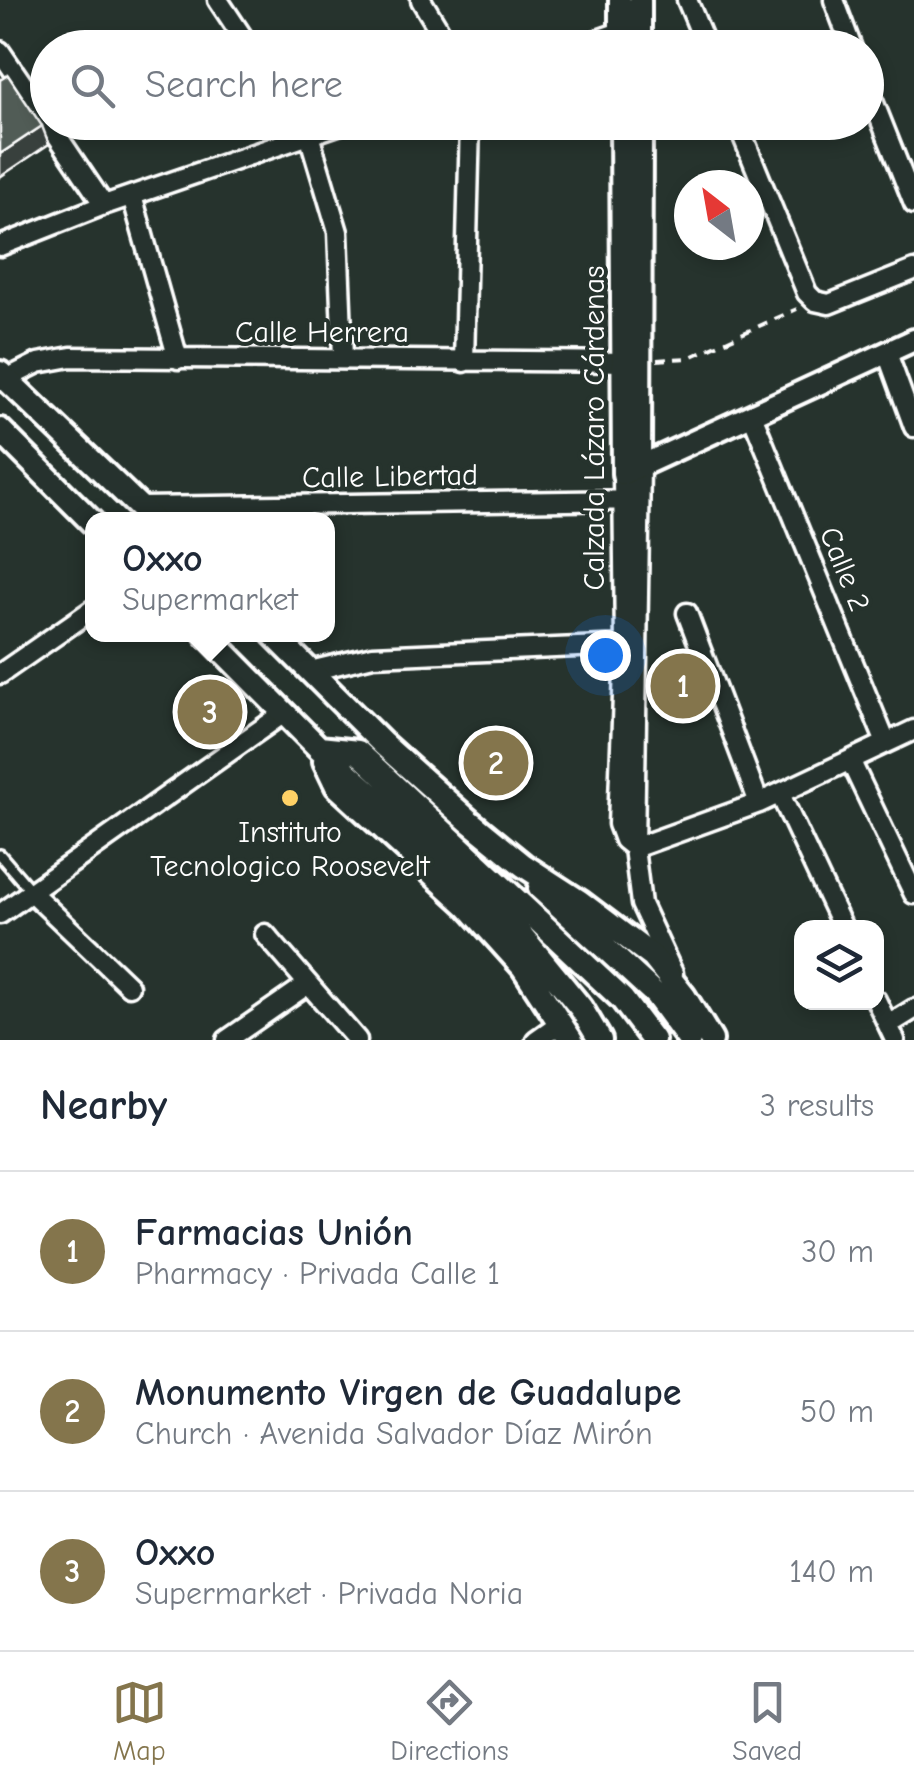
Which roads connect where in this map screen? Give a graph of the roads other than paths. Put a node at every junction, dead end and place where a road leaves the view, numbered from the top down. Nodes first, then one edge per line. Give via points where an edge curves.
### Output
1 (218, 0) edge
2 (421, 0) edge
3 (620, 0) edge
4 (641, 0) edge
5 (687, 0) edge
6 (834, 0) edge
7 (238, 30) edge
8 (439, 30) edge
9 (620, 30) edge
10 (640, 30) edge
11 (700, 30) edge
12 (845, 30) edge
13 (0, 52) edge
14 (30, 96) edge
15 (884, 128) edge
16 (60, 140) edge
17 (277, 140) edge
18 (309, 140) edge
19 (470, 140) edge
20 (622, 140) edge
21 (640, 140) edge
22 (745, 140) edge
23 (132, 196) junction
24 (914, 204) edge
25 (104, 206) junction
26 (0, 246) edge
27 (914, 270) edge
28 (914, 340) edge
29 (887, 353) junction
30 (343, 357) junction
31 (178, 359) junction
32 (464, 362) junction
33 (633, 362) junction
34 (3, 376) edge
35 (752, 415) junction
36 (914, 428) edge
37 (0, 430) edge
38 (632, 470) junction
39 (632, 500) junction
40 (146, 512) edge
41 (184, 512) edge
42 (85, 515) edge
43 (687, 612) dead end
44 (85, 615) edge
45 (214, 642) edge
46 (280, 642) edge
47 (625, 645) junction
48 (310, 671) junction
49 (0, 674) edge
50 (284, 713) junction
51 (914, 730) edge
52 (886, 743) junction
53 (320, 748) junction
54 (851, 762) junction
55 (780, 794) junction
56 (759, 803) junction
57 (634, 848) junction
58 (0, 856) edge
59 (522, 865) junction
60 (31, 892) junction
61 (914, 894) edge
62 (0, 914) edge
63 (838, 920) edge
64 (265, 934) dead end
65 (308, 984) junction
66 (128, 986) dead end
67 (684, 996) junction
68 (914, 1009) edge
69 (566, 1032) edge
70 (892, 1032) edge
71 (227, 1040) edge
72 (357, 1040) edge
73 (536, 1040) edge
74 (600, 1040) edge
75 (653, 1040) edge
76 (690, 1040) edge
77 (710, 1040) edge

1 - 7 street
2 - 8 street
3 - 9 street
4 - 10 street
5 - 11 street
6 - 12 street
13 - 14 street
15 - 24 street
16 - 25 street
17 - 23 street
18 - 30 street via 338,232
19 - 32 street
20 - 33 street, Calzada Lázaro Cárdenas
21 - 33 street, Calzada Lázaro Cárdenas
22 - 27 street via 811,297 829,304
23 - 25 street
23 - 31 street
25 - 26 street
28 - 29 street
29 - 35 street
29 - 36 street
30 - 31 street, Calle Herrera
30 - 32 street, Calle Herrera
31 - 34 street, Calle Herrera via 71,357
32 - 33 street, Calle Herrera
33 - 38 street, Calzada Lázaro Cárdenas
34 - 40 main road
35 - 38 street
35 - 52 street, Calle 2
37 - 42 main road
38 - 39 street, Calzada Lázaro Cárdenas
39 - 41 street, Calle Libertad
39 - 47 street, Calzada Lázaro Cárdenas
39 - 57 street, Calzada Lázaro Cárdenas
43 - 56 street
44 - 49 street
45 - 50 main road
46 - 48 main road
47 - 48 street via 373,656
47 - 57 street, Calzada Lázaro Cárdenas via 618,824
48 - 59 main road
50 - 53 main road
50 - 60 street
51 - 52 street
52 - 54 street
53 - 69 main road via 337,786 468,906 523,966
53 - 74 main road via 496,905
53 - 75 main road via 358,752 622,999
54 - 55 street
54 - 61 street
55 - 56 street
55 - 63 street
56 - 57 street
57 - 67 street, Calzada Lázaro Cárdenas via 641,904
58 - 60 lane
59 - 67 main road via 653,958
59 - 76 main road via 656,995
60 - 62 street
60 - 66 street
64 - 65 street
65 - 71 street
65 - 72 street
67 - 77 main road
68 - 70 street
69 - 73 street

